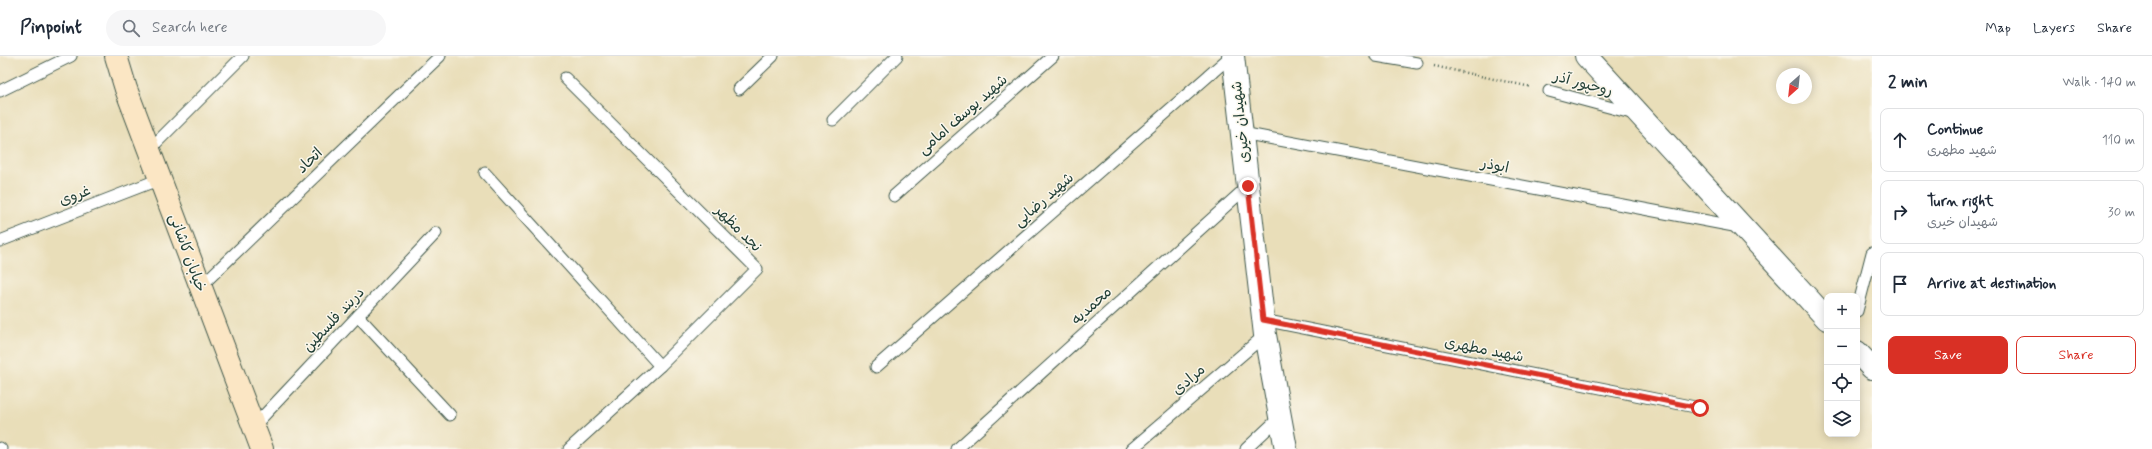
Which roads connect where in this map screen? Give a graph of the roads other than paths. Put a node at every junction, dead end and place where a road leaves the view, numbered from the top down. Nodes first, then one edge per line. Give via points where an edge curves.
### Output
1 (71, 56) edge
2 (116, 56) edge
3 (243, 56) edge
4 (440, 56) edge
5 (773, 56) edge
6 (897, 56) edge
7 (1053, 56) edge
8 (1232, 56) edge
9 (1376, 56) edge
10 (1586, 56) edge
11 (1417, 63) road end
12 (565, 78) dead end
13 (739, 89) dead end
14 (1549, 90) road end
15 (0, 91) edge
16 (1640, 115) junction
17 (833, 120) dead end
18 (1242, 133) junction
19 (149, 150) junction
20 (485, 173) dead end
21 (160, 179) junction
22 (1248, 186) junction
23 (894, 196) dead end
24 (1743, 228) junction
25 (436, 233) dead end
26 (0, 241) edge
27 (1872, 253) edge
28 (200, 287) junction
29 (1860, 299) edge
30 (358, 316) junction
31 (1824, 316) edge
32 (1264, 327) junction
33 (1860, 355) edge
34 (660, 366) junction
35 (876, 368) dead end
36 (1872, 368) edge
37 (1700, 408) dead end
38 (450, 414) dead end
39 (1280, 417) junction
40 (254, 426) junction
41 (262, 449) edge
42 (570, 449) edge
43 (957, 449) edge
44 (1132, 449) edge
45 (1246, 449) edge
46 (1286, 449) edge

1 - 15 lane
2 - 19 street, خیابان کاشانی
3 - 19 lane
4 - 28 lane, اتحاد
5 - 13 lane
6 - 17 lane
7 - 23 lane, شهید یوسف امامی
8 - 18 street, شهیدان خیری
8 - 35 lane, شهید رضایی
9 - 11 lane
10 - 16 street
12 - 34 lane, نجد مظهر via 757,269
14 - 16 lane, روحپور آذر
16 - 24 street
18 - 22 street, شهیدان خیری
18 - 24 lane, ابوذر
19 - 21 street, خیابان کاشانی
20 - 34 lane
21 - 26 lane, غروی
21 - 28 street, خیابان کاشانی
22 - 32 street, شهیدان خیری
22 - 43 lane, محمدیه
24 - 31 street
25 - 30 lane, دربند فلسطین
27 - 29 lane
28 - 40 street, خیابان کاشانی
30 - 38 lane
30 - 40 lane, دربند فلسطین
32 - 37 lane, شهید مطهری
32 - 39 street, شهیدان خیری
32 - 44 lane, مرادی
33 - 36 street
34 - 42 lane, نجد مظهر
39 - 45 lane
39 - 46 street, شهیدان خیری
40 - 41 street, خیابان کاشانی

